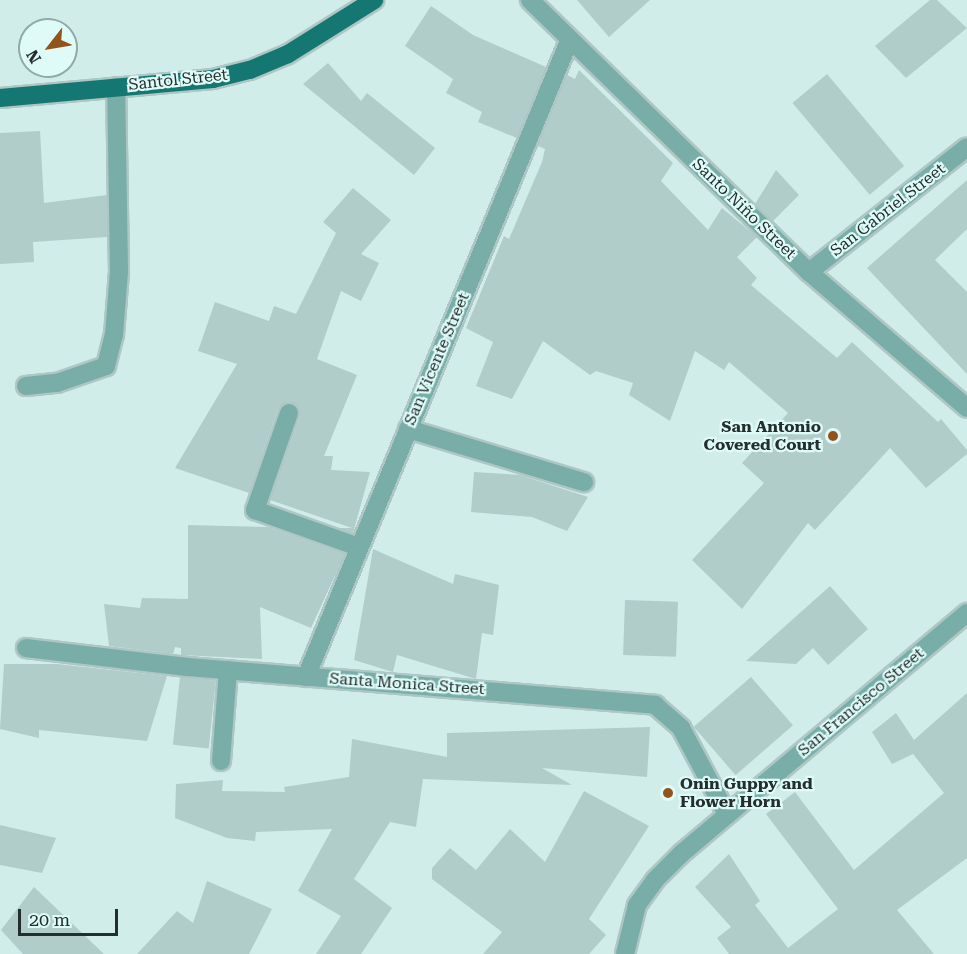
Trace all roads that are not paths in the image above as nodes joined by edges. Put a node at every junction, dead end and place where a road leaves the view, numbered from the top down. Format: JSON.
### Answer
{"nodes":[{"id":1,"x":374,"y":0,"type":"edge"},
{"id":2,"x":530,"y":0,"type":"edge"},
{"id":3,"x":569,"y":41,"type":"junction"},
{"id":4,"x":116,"y":87,"type":"junction"},
{"id":5,"x":0,"y":98,"type":"edge"},
{"id":6,"x":967,"y":147,"type":"edge"},
{"id":7,"x":809,"y":272,"type":"junction"},
{"id":8,"x":26,"y":386,"type":"dead end"},
{"id":9,"x":967,"y":408,"type":"edge"},
{"id":10,"x":289,"y":413,"type":"dead end"},
{"id":11,"x":408,"y":429,"type":"junction"},
{"id":12,"x":584,"y":482,"type":"dead end"},
{"id":13,"x":359,"y":547,"type":"junction"},
{"id":14,"x":967,"y":613,"type":"edge"},
{"id":15,"x":26,"y":648,"type":"dead end"},
{"id":16,"x":228,"y":670,"type":"junction"},
{"id":17,"x":306,"y":677,"type":"junction"},
{"id":18,"x":221,"y":761,"type":"dead end"},
{"id":19,"x":727,"y":814,"type":"junction"},
{"id":20,"x":626,"y":954,"type":"edge"}],
"edges":[{"from":1,"to":4,"type":"main road","name":"Santol Street"},
{"from":2,"to":3,"type":"street","name":"Santo Niño Street"},
{"from":3,"to":7,"type":"street","name":"Santo Niño Street"},
{"from":3,"to":11,"type":"street","name":"San Vicente Street"},
{"from":4,"to":5,"type":"main road","name":"Santol Street"},
{"from":4,"to":8,"type":"street"},
{"from":6,"to":7,"type":"street","name":"San Gabriel Street"},
{"from":7,"to":9,"type":"street","name":"Santo Niño Street"},
{"from":10,"to":13,"type":"street"},
{"from":11,"to":12,"type":"street"},
{"from":11,"to":13,"type":"street","name":"San Vicente Street"},
{"from":13,"to":17,"type":"street","name":"San Vicente Street"},
{"from":14,"to":19,"type":"street","name":"San Francisco Street"},
{"from":15,"to":16,"type":"street","name":"Santa Monica Street"},
{"from":16,"to":17,"type":"street","name":"Santa Monica Street"},
{"from":16,"to":18,"type":"street"},
{"from":17,"to":19,"type":"street","name":"Santa Monica Street"},
{"from":19,"to":20,"type":"street","name":"San Francisco Street"}]}
